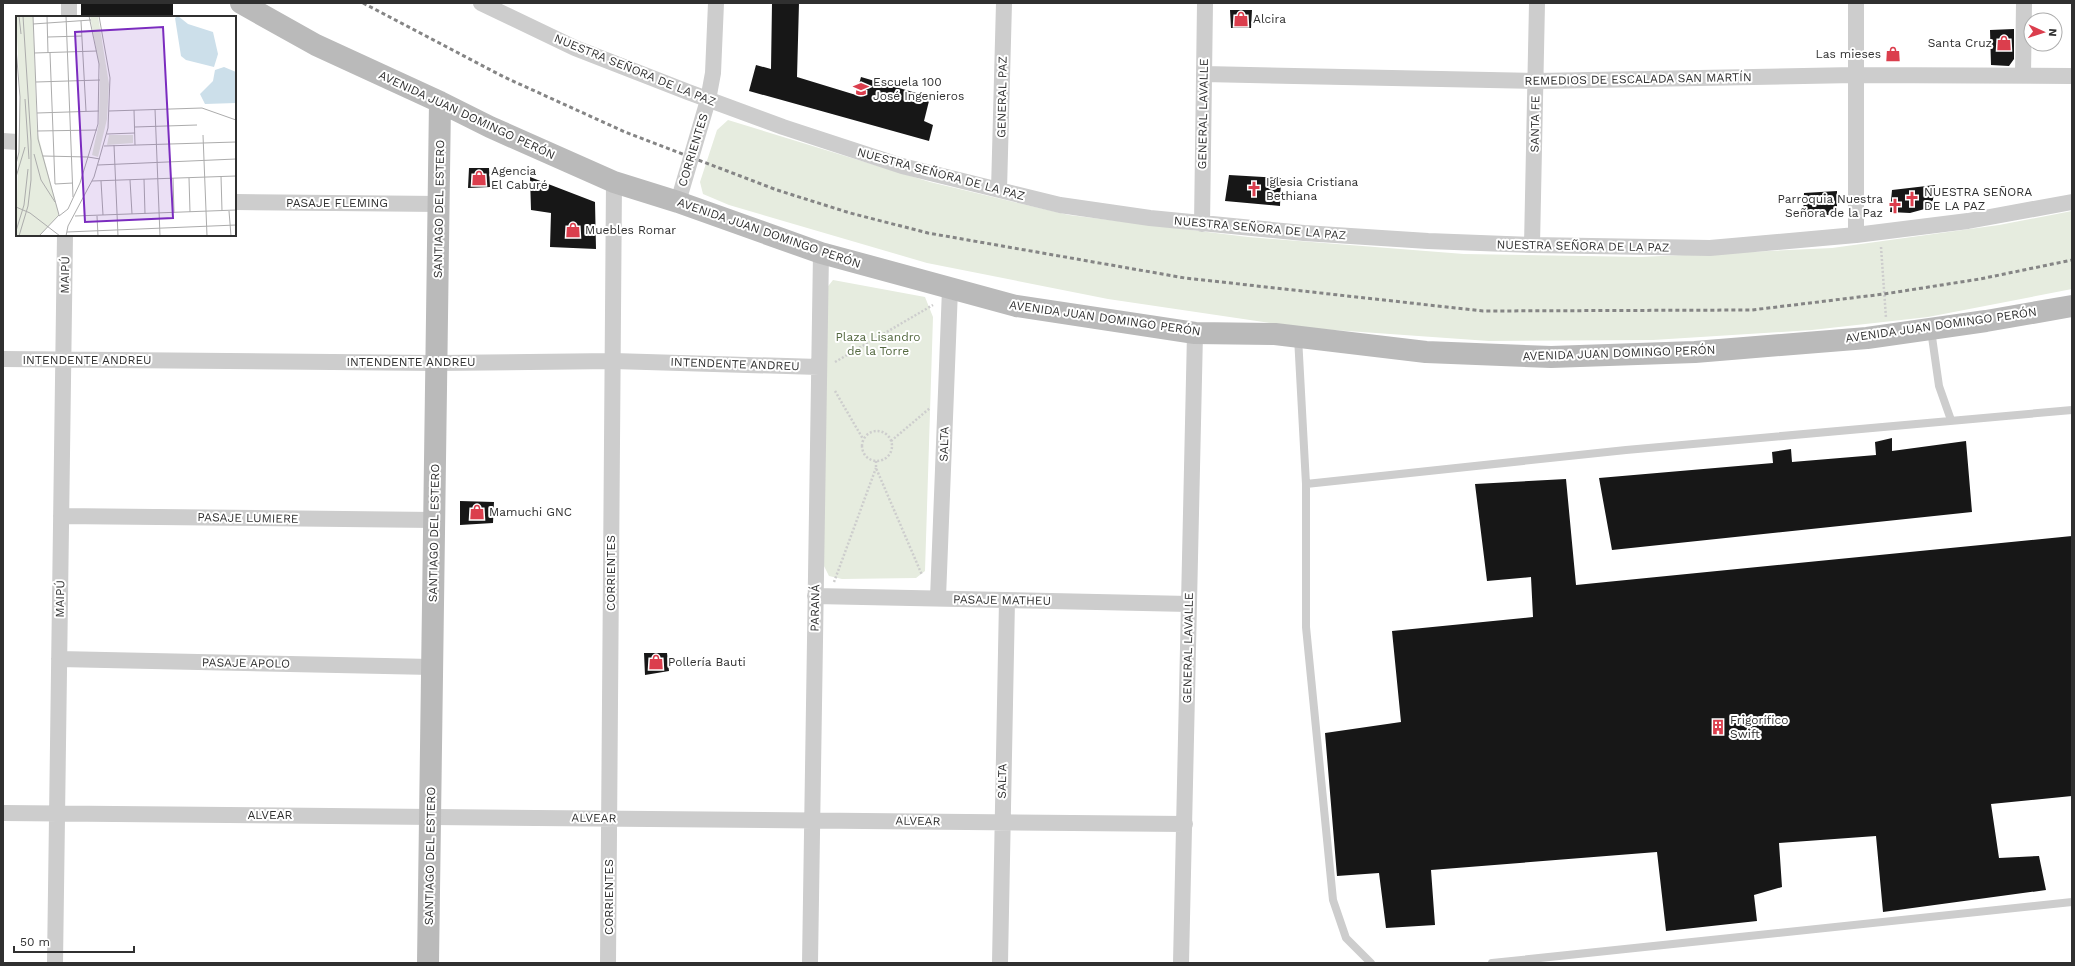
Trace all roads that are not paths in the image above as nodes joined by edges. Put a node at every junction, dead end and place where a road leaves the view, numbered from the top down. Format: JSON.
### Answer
{"nodes":[{"id":1,"x":69,"y":3,"type":"edge"},
{"id":2,"x":241,"y":3,"type":"edge"},
{"id":3,"x":481,"y":3,"type":"edge"},
{"id":4,"x":716,"y":3,"type":"edge"},
{"id":5,"x":1004,"y":3,"type":"edge"},
{"id":6,"x":1205,"y":3,"type":"edge"},
{"id":7,"x":1537,"y":3,"type":"edge"},
{"id":8,"x":1856,"y":3,"type":"edge"},
{"id":9,"x":2024,"y":3,"type":"edge"},
{"id":10,"x":68,"y":16,"type":"edge"},
{"id":11,"x":1204,"y":74,"type":"junction"},
{"id":12,"x":1855,"y":75,"type":"junction"},
{"id":13,"x":2023,"y":75,"type":"junction"},
{"id":14,"x":2072,"y":76,"type":"edge"},
{"id":15,"x":1536,"y":81,"type":"junction"},
{"id":16,"x":708,"y":100,"type":"junction"},
{"id":17,"x":440,"y":102,"type":"junction"},
{"id":18,"x":3,"y":141,"type":"edge"},
{"id":19,"x":16,"y":142,"type":"edge"},
{"id":20,"x":614,"y":182,"type":"junction"},
{"id":21,"x":999,"y":190,"type":"junction"},
{"id":22,"x":236,"y":202,"type":"edge"},
{"id":23,"x":678,"y":202,"type":"junction"},
{"id":24,"x":2072,"y":202,"type":"edge"},
{"id":25,"x":440,"y":204,"type":"junction"},
{"id":26,"x":1202,"y":224,"type":"junction"},
{"id":27,"x":1856,"y":235,"type":"junction"},
{"id":28,"x":66,"y":236,"type":"edge"},
{"id":29,"x":1532,"y":245,"type":"junction"},
{"id":30,"x":821,"y":253,"type":"junction"},
{"id":31,"x":950,"y":295,"type":"junction"},
{"id":32,"x":2072,"y":306,"type":"edge"},
{"id":33,"x":1931,"y":329,"type":"junction"},
{"id":34,"x":1195,"y":333,"type":"junction"},
{"id":35,"x":1298,"y":337,"type":"junction"},
{"id":36,"x":3,"y":359,"type":"edge"},
{"id":37,"x":64,"y":360,"type":"junction"},
{"id":38,"x":613,"y":360,"type":"junction"},
{"id":39,"x":436,"y":363,"type":"junction"},
{"id":40,"x":819,"y":367,"type":"junction"},
{"id":41,"x":2072,"y":410,"type":"edge"},
{"id":42,"x":1951,"y":420,"type":"junction"},
{"id":43,"x":1306,"y":484,"type":"junction"},
{"id":44,"x":62,"y":516,"type":"junction"},
{"id":45,"x":434,"y":520,"type":"junction"},
{"id":46,"x":821,"y":596,"type":"junction"},
{"id":47,"x":938,"y":598,"type":"junction"},
{"id":48,"x":1007,"y":600,"type":"junction"},
{"id":49,"x":1188,"y":604,"type":"junction"},
{"id":50,"x":59,"y":659,"type":"junction"},
{"id":51,"x":432,"y":667,"type":"junction"},
{"id":52,"x":3,"y":813,"type":"edge"},
{"id":53,"x":57,"y":814,"type":"junction"},
{"id":54,"x":430,"y":817,"type":"junction"},
{"id":55,"x":610,"y":818,"type":"junction"},
{"id":56,"x":812,"y":820,"type":"junction"},
{"id":57,"x":1001,"y":822,"type":"junction"},
{"id":58,"x":1185,"y":824,"type":"junction"},
{"id":59,"x":2072,"y":902,"type":"edge"},
{"id":60,"x":55,"y":963,"type":"edge"},
{"id":61,"x":428,"y":963,"type":"edge"},
{"id":62,"x":608,"y":963,"type":"edge"},
{"id":63,"x":810,"y":963,"type":"edge"},
{"id":64,"x":1000,"y":963,"type":"edge"},
{"id":65,"x":1181,"y":963,"type":"edge"},
{"id":66,"x":1371,"y":963,"type":"edge"},
{"id":67,"x":1492,"y":963,"type":"edge"}],
"edges":[{"from":1,"to":10,"type":"street"},
{"from":2,"to":17,"type":"street","name":"AVENIDA JUAN DOMINGO PERÓN"},
{"from":3,"to":16,"type":"street","name":"NUESTRA SEÑORA DE LA PAZ"},
{"from":4,"to":16,"type":"street","name":"CORRIENTES"},
{"from":5,"to":21,"type":"street","name":"GENERAL PAZ"},
{"from":6,"to":11,"type":"street","name":"GENERAL LAVALLE"},
{"from":7,"to":15,"type":"street","name":"SANTA FE"},
{"from":8,"to":12,"type":"street"},
{"from":9,"to":13,"type":"street"},
{"from":11,"to":15,"type":"street","name":"REMEDIOS DE ESCALADA SAN MARTÍN"},
{"from":11,"to":26,"type":"street","name":"GENERAL LAVALLE"},
{"from":12,"to":13,"type":"street","name":"REMEDIOS DE ESCALADA SAN MARTÍN"},
{"from":12,"to":15,"type":"street","name":"REMEDIOS DE ESCALADA SAN MARTÍN"},
{"from":12,"to":27,"type":"street"},
{"from":13,"to":14,"type":"street","name":"REMEDIOS DE ESCALADA SAN MARTÍN"},
{"from":15,"to":29,"type":"street","name":"SANTA FE"},
{"from":16,"to":21,"type":"street","name":"NUESTRA SEÑORA DE LA PAZ"},
{"from":16,"to":23,"type":"street","name":"CORRIENTES"},
{"from":17,"to":20,"type":"street","name":"AVENIDA JUAN DOMINGO PERÓN"},
{"from":17,"to":25,"type":"street","name":"SANTIAGO DEL ESTERO"},
{"from":18,"to":19,"type":"street"},
{"from":20,"to":23,"type":"street","name":"AVENIDA JUAN DOMINGO PERÓN"},
{"from":20,"to":38,"type":"street","name":"CORRIENTES"},
{"from":21,"to":26,"type":"street","name":"NUESTRA SEÑORA DE LA PAZ"},
{"from":22,"to":25,"type":"street","name":"PASAJE FLEMING"},
{"from":23,"to":30,"type":"street","name":"AVENIDA JUAN DOMINGO PERÓN"},
{"from":24,"to":27,"type":"street","name":"NUESTRA SEÑORA DE LA PAZ"},
{"from":25,"to":39,"type":"street","name":"SANTIAGO DEL ESTERO"},
{"from":26,"to":29,"type":"street","name":"NUESTRA SEÑORA DE LA PAZ"},
{"from":27,"to":29,"type":"street","name":"NUESTRA SEÑORA DE LA PAZ"},
{"from":28,"to":37,"type":"street","name":"MAIPÚ"},
{"from":30,"to":31,"type":"street","name":"AVENIDA JUAN DOMINGO PERÓN"},
{"from":30,"to":40,"type":"street","name":"PARANÁ"},
{"from":31,"to":34,"type":"street","name":"AVENIDA JUAN DOMINGO PERÓN"},
{"from":31,"to":47,"type":"street","name":"SALTA"},
{"from":32,"to":33,"type":"street","name":"AVENIDA JUAN DOMINGO PERÓN"},
{"from":33,"to":35,"type":"street","name":"AVENIDA JUAN DOMINGO PERÓN"},
{"from":33,"to":42,"type":"lane"},
{"from":34,"to":35,"type":"street","name":"AVENIDA JUAN DOMINGO PERÓN"},
{"from":34,"to":49,"type":"street","name":"GENERAL LAVALLE"},
{"from":35,"to":43,"type":"lane"},
{"from":36,"to":37,"type":"street","name":"INTENDENTE ANDREU"},
{"from":37,"to":39,"type":"street","name":"INTENDENTE ANDREU"},
{"from":37,"to":44,"type":"street","name":"MAIPÚ"},
{"from":38,"to":39,"type":"street","name":"INTENDENTE ANDREU"},
{"from":38,"to":40,"type":"street","name":"INTENDENTE ANDREU"},
{"from":38,"to":55,"type":"street","name":"CORRIENTES"},
{"from":39,"to":45,"type":"street","name":"SANTIAGO DEL ESTERO"},
{"from":40,"to":46,"type":"street","name":"PARANÁ"},
{"from":41,"to":42,"type":"lane"},
{"from":42,"to":43,"type":"lane"},
{"from":43,"to":66,"type":"lane"},
{"from":44,"to":45,"type":"street","name":"PASAJE LUMIERE"},
{"from":44,"to":50,"type":"street","name":"MAIPÚ"},
{"from":45,"to":51,"type":"street","name":"SANTIAGO DEL ESTERO"},
{"from":46,"to":47,"type":"street","name":"PASAJE MATHEU"},
{"from":46,"to":56,"type":"street","name":"PARANÁ"},
{"from":47,"to":48,"type":"street","name":"PASAJE MATHEU"},
{"from":48,"to":49,"type":"street","name":"PASAJE MATHEU"},
{"from":48,"to":57,"type":"street","name":"SALTA"},
{"from":49,"to":58,"type":"street","name":"GENERAL LAVALLE"},
{"from":50,"to":51,"type":"street","name":"PASAJE APOLO"},
{"from":50,"to":53,"type":"street","name":"MAIPÚ"},
{"from":51,"to":54,"type":"street","name":"SANTIAGO DEL ESTERO"},
{"from":52,"to":53,"type":"street","name":"ALVEAR"},
{"from":53,"to":54,"type":"street","name":"ALVEAR"},
{"from":53,"to":60,"type":"street","name":"MAIPÚ"},
{"from":54,"to":55,"type":"street","name":"ALVEAR"},
{"from":54,"to":61,"type":"street","name":"SANTIAGO DEL ESTERO"},
{"from":55,"to":56,"type":"street","name":"ALVEAR"},
{"from":55,"to":62,"type":"street","name":"CORRIENTES"},
{"from":56,"to":57,"type":"street","name":"ALVEAR"},
{"from":56,"to":63,"type":"street","name":"PARANÁ"},
{"from":57,"to":58,"type":"street","name":"ALVEAR"},
{"from":57,"to":64,"type":"street","name":"SALTA"},
{"from":58,"to":65,"type":"street","name":"GENERAL LAVALLE"},
{"from":59,"to":67,"type":"lane"}]}
